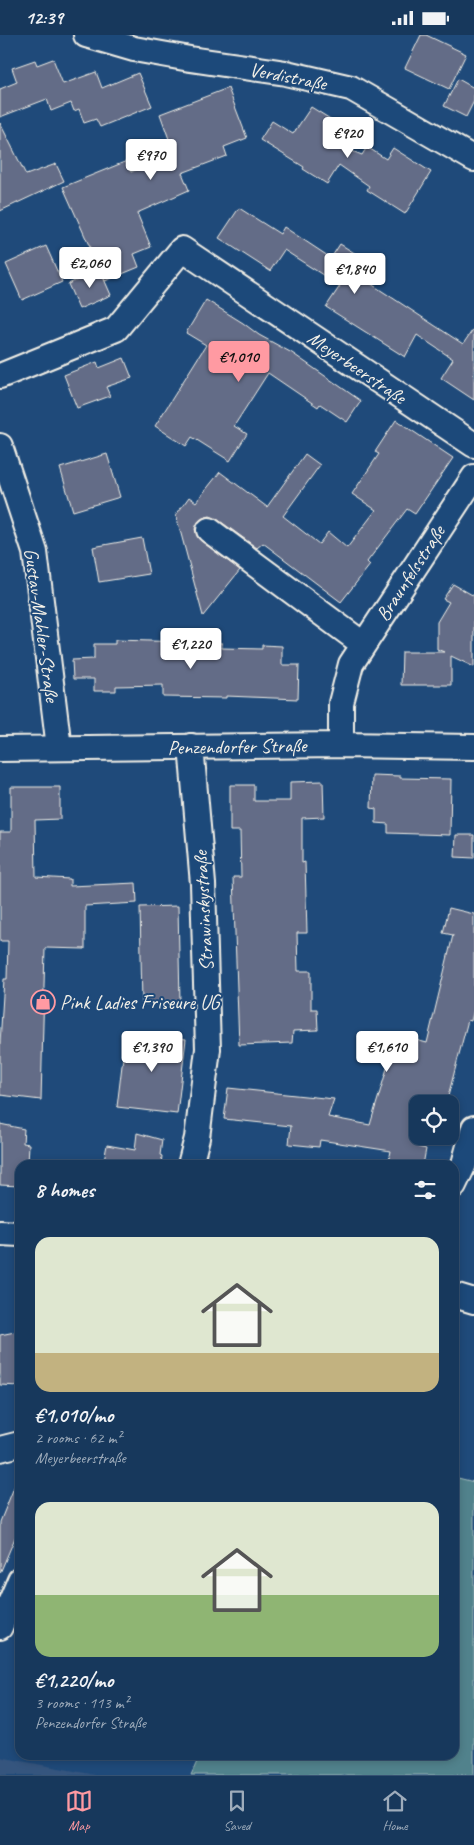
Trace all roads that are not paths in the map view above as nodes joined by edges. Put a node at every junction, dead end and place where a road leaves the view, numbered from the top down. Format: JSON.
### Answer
{"nodes":[{"id":1,"x":86,"y":35,"type":"edge"},
{"id":2,"x":474,"y":159,"type":"edge"},
{"id":3,"x":0,"y":377,"type":"edge"},
{"id":4,"x":474,"y":445,"type":"edge"},
{"id":5,"x":0,"y":446,"type":"edge"},
{"id":6,"x":474,"y":477,"type":"edge"},
{"id":7,"x":209,"y":530,"type":"dead end"},
{"id":8,"x":363,"y":645,"type":"junction"},
{"id":9,"x":340,"y":745,"type":"junction"},
{"id":10,"x":191,"y":746,"type":"junction"},
{"id":11,"x":474,"y":747,"type":"edge"},
{"id":12,"x":59,"y":748,"type":"junction"},
{"id":13,"x":0,"y":749,"type":"edge"},
{"id":14,"x":474,"y":1128,"type":"edge"},
{"id":15,"x":191,"y":1160,"type":"edge"},
{"id":16,"x":459,"y":1174,"type":"edge"},
{"id":17,"x":0,"y":1233,"type":"edge"},
{"id":18,"x":15,"y":1234,"type":"edge"},
{"id":19,"x":459,"y":1296,"type":"edge"},
{"id":20,"x":474,"y":1301,"type":"edge"},
{"id":21,"x":15,"y":1445,"type":"edge"},
{"id":22,"x":0,"y":1449,"type":"edge"},
{"id":23,"x":15,"y":1592,"type":"edge"},
{"id":24,"x":0,"y":1627,"type":"edge"}],
"edges":[{"from":1,"to":2,"type":"street","name":"Verdistraße"},
{"from":3,"to":4,"type":"street","name":"Meyerbeerstraße"},
{"from":5,"to":12,"type":"street","name":"Gustav-Mahler-Straße"},
{"from":6,"to":8,"type":"street","name":"Braunfelsstraße"},
{"from":7,"to":8,"type":"street"},
{"from":8,"to":9,"type":"street","name":"Braunfelsstraße"},
{"from":9,"to":10,"type":"street","name":"Penzendorfer Straße"},
{"from":9,"to":11,"type":"street","name":"Penzendorfer Straße"},
{"from":10,"to":12,"type":"street","name":"Penzendorfer Straße"},
{"from":10,"to":15,"type":"street","name":"Strawinskystraße"},
{"from":12,"to":13,"type":"street","name":"Penzendorfer Straße"},
{"from":14,"to":16,"type":"street"},
{"from":17,"to":18,"type":"street"},
{"from":19,"to":20,"type":"street"},
{"from":21,"to":22,"type":"street"},
{"from":23,"to":24,"type":"street"}]}
